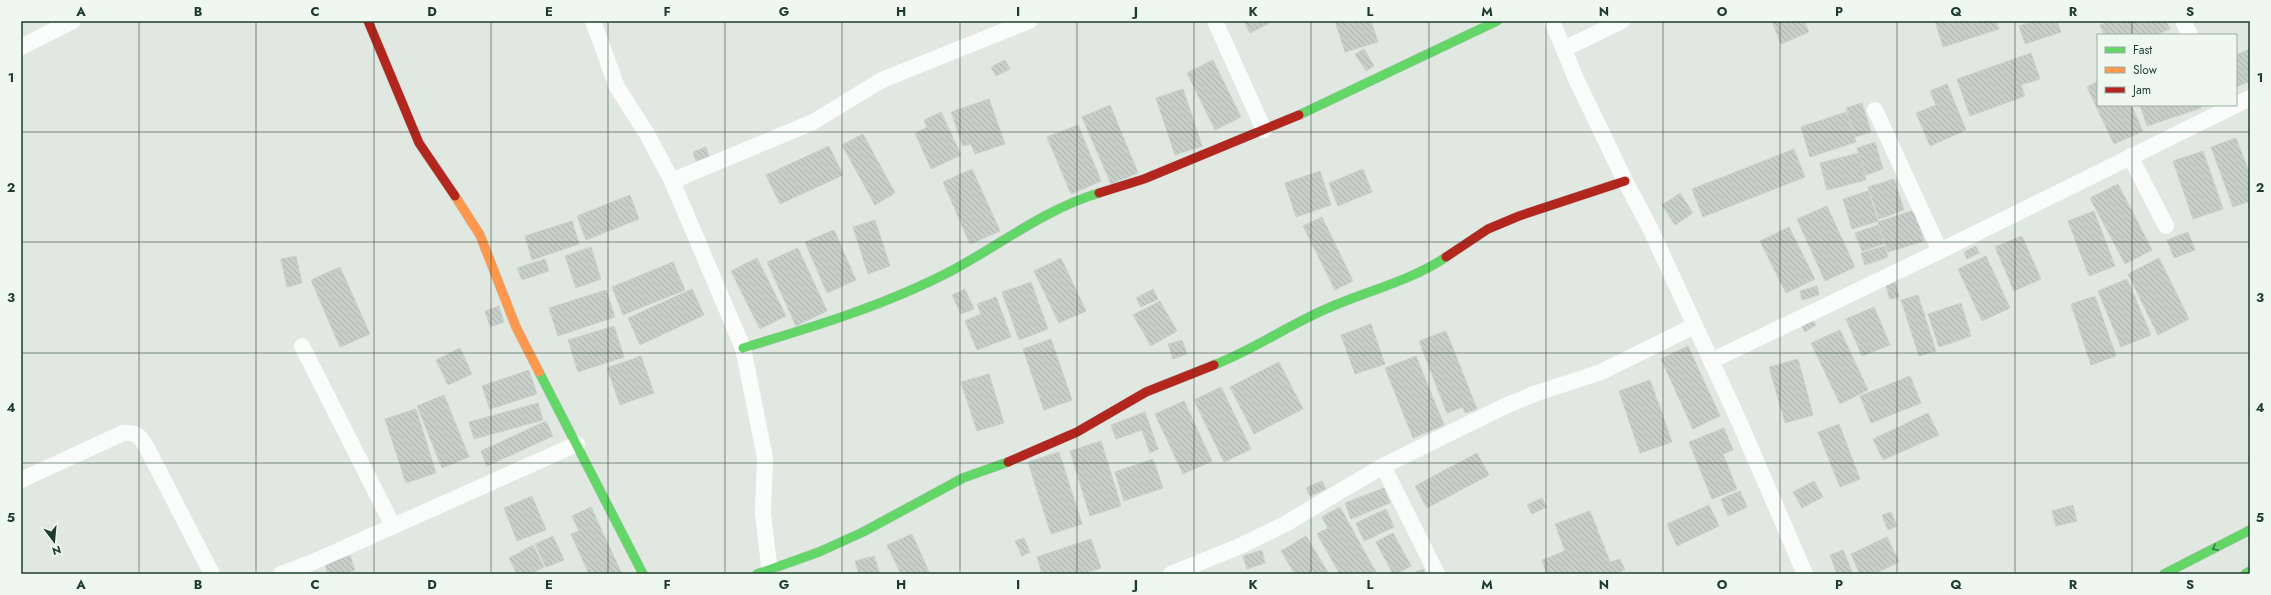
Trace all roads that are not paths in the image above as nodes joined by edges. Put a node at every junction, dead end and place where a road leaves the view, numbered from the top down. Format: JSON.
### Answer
{"nodes":[{"id":1,"x":73,"y":21,"type":"edge"},
{"id":2,"x":368,"y":21,"type":"edge"},
{"id":3,"x":593,"y":21,"type":"edge"},
{"id":4,"x":1029,"y":21,"type":"edge"},
{"id":5,"x":1215,"y":21,"type":"edge"},
{"id":6,"x":1497,"y":21,"type":"edge"},
{"id":7,"x":1552,"y":21,"type":"edge"},
{"id":8,"x":1622,"y":21,"type":"edge"},
{"id":9,"x":2183,"y":21,"type":"edge"},
{"id":10,"x":2190,"y":34,"type":"edge"},
{"id":11,"x":21,"y":47,"type":"edge"},
{"id":12,"x":1564,"y":49,"type":"junction"},
{"id":13,"x":2250,"y":98,"type":"edge"},
{"id":14,"x":2237,"y":103,"type":"edge"},
{"id":15,"x":2225,"y":107,"type":"edge"},
{"id":16,"x":1875,"y":110,"type":"dead end"},
{"id":17,"x":1264,"y":130,"type":"junction"},
{"id":18,"x":2130,"y":156,"type":"junction"},
{"id":19,"x":672,"y":181,"type":"junction"},
{"id":20,"x":1625,"y":181,"type":"junction"},
{"id":21,"x":2166,"y":226,"type":"dead end"},
{"id":22,"x":1940,"y":252,"type":"junction"},
{"id":23,"x":1694,"y":326,"type":"junction"},
{"id":24,"x":302,"y":346,"type":"dead end"},
{"id":25,"x":743,"y":348,"type":"junction"},
{"id":26,"x":1711,"y":361,"type":"junction"},
{"id":27,"x":577,"y":444,"type":"junction"},
{"id":28,"x":1383,"y":466,"type":"junction"},
{"id":29,"x":21,"y":480,"type":"edge"},
{"id":30,"x":393,"y":526,"type":"junction"},
{"id":31,"x":2250,"y":530,"type":"edge"},
{"id":32,"x":2250,"y":571,"type":"edge"},
{"id":33,"x":765,"y":573,"type":"edge"},
{"id":34,"x":212,"y":574,"type":"edge"},
{"id":35,"x":280,"y":574,"type":"edge"},
{"id":36,"x":643,"y":574,"type":"edge"},
{"id":37,"x":1171,"y":574,"type":"edge"},
{"id":38,"x":1437,"y":574,"type":"edge"},
{"id":39,"x":1805,"y":574,"type":"edge"},
{"id":40,"x":2164,"y":574,"type":"edge"},
{"id":41,"x":2245,"y":574,"type":"edge"}],
"edges":[{"from":1,"to":11,"type":"street"},
{"from":2,"to":27,"type":"street"},
{"from":3,"to":19,"type":"street"},
{"from":4,"to":19,"type":"street"},
{"from":5,"to":17,"type":"street"},
{"from":6,"to":17,"type":"street"},
{"from":7,"to":12,"type":"street"},
{"from":8,"to":12,"type":"street"},
{"from":9,"to":10,"type":"street"},
{"from":12,"to":20,"type":"street"},
{"from":13,"to":14,"type":"street"},
{"from":15,"to":18,"type":"street"},
{"from":16,"to":22,"type":"street"},
{"from":17,"to":25,"type":"street"},
{"from":18,"to":21,"type":"street"},
{"from":18,"to":22,"type":"street"},
{"from":19,"to":25,"type":"street"},
{"from":20,"to":23,"type":"street"},
{"from":20,"to":33,"type":"street"},
{"from":22,"to":26,"type":"street"},
{"from":23,"to":26,"type":"street"},
{"from":23,"to":28,"type":"street"},
{"from":24,"to":30,"type":"street"},
{"from":25,"to":33,"type":"street"},
{"from":26,"to":39,"type":"street"},
{"from":27,"to":30,"type":"street"},
{"from":27,"to":36,"type":"street"},
{"from":28,"to":37,"type":"street"},
{"from":28,"to":38,"type":"street"},
{"from":29,"to":34,"type":"street"},
{"from":30,"to":35,"type":"street"},
{"from":31,"to":40,"type":"street","one_way":true},
{"from":32,"to":41,"type":"street"}]}
